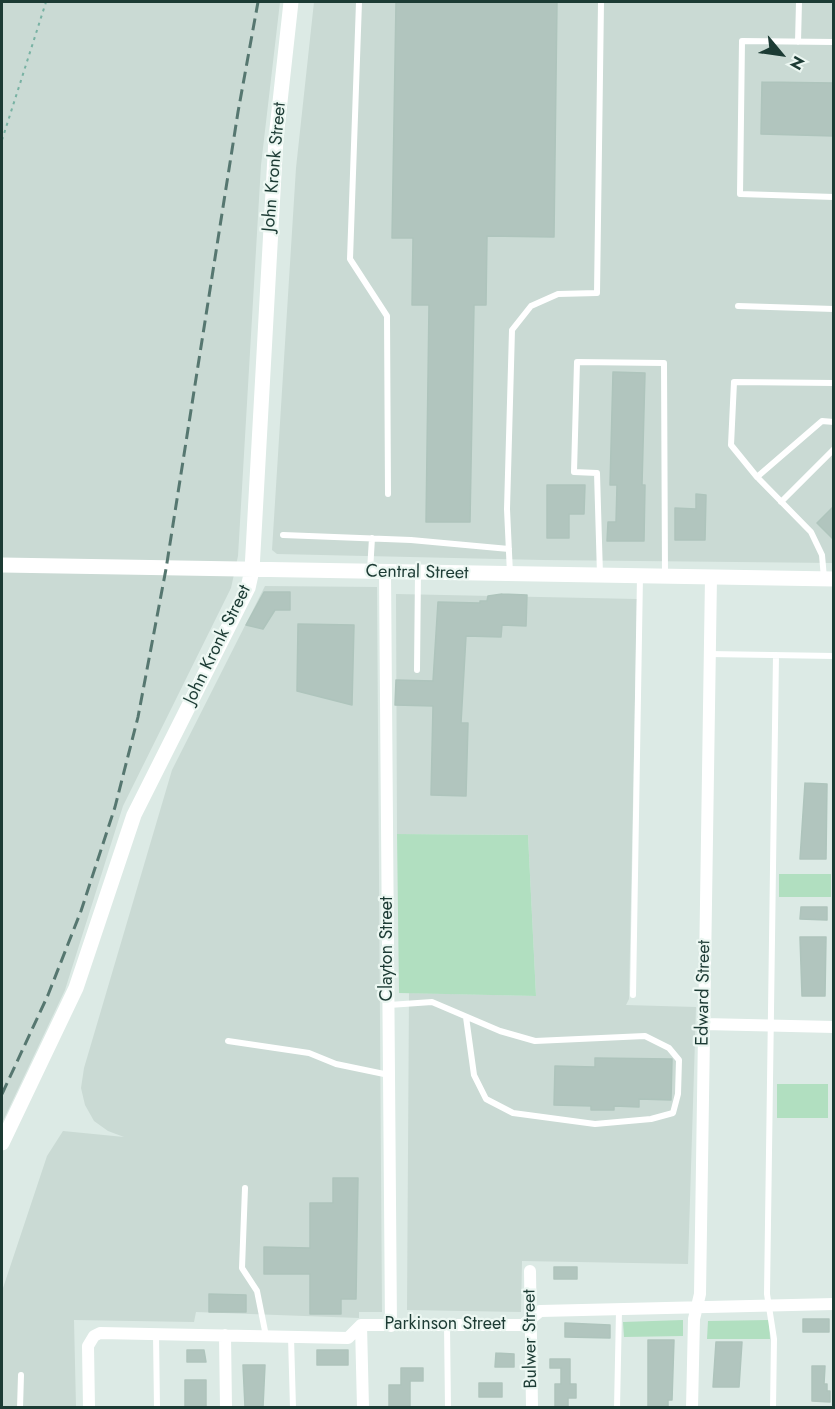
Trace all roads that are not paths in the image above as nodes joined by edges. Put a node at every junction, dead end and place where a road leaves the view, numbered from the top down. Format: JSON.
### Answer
{"nodes":[{"id":1,"x":291,"y":2,"type":"edge"},
{"id":2,"x":359,"y":2,"type":"edge"},
{"id":3,"x":601,"y":2,"type":"edge"},
{"id":4,"x":799,"y":2,"type":"edge"},
{"id":5,"x":798,"y":42,"type":"junction"},
{"id":6,"x":834,"y":42,"type":"edge"},
{"id":7,"x":834,"y":197,"type":"edge"},
{"id":8,"x":738,"y":306,"type":"dead end"},
{"id":9,"x":834,"y":309,"type":"edge"},
{"id":10,"x":834,"y":383,"type":"edge"},
{"id":11,"x":834,"y":422,"type":"edge"},
{"id":12,"x":834,"y":449,"type":"edge"},
{"id":13,"x":757,"y":477,"type":"junction"},
{"id":14,"x":388,"y":494,"type":"dead end"},
{"id":15,"x":781,"y":502,"type":"junction"},
{"id":16,"x":283,"y":535,"type":"dead end"},
{"id":17,"x":372,"y":538,"type":"junction"},
{"id":18,"x":509,"y":549,"type":"junction"},
{"id":19,"x":2,"y":564,"type":"edge"},
{"id":20,"x":252,"y":570,"type":"junction"},
{"id":21,"x":378,"y":572,"type":"junction"},
{"id":22,"x":418,"y":573,"type":"junction"},
{"id":23,"x":510,"y":574,"type":"junction"},
{"id":24,"x":600,"y":576,"type":"junction"},
{"id":25,"x":640,"y":576,"type":"junction"},
{"id":26,"x":664,"y":577,"type":"junction"},
{"id":27,"x":711,"y":577,"type":"junction"},
{"id":28,"x":829,"y":579,"type":"edge"},
{"id":29,"x":709,"y":654,"type":"junction"},
{"id":30,"x":776,"y":655,"type":"junction"},
{"id":31,"x":834,"y":656,"type":"edge"},
{"id":32,"x":417,"y":670,"type":"dead end"},
{"id":33,"x":633,"y":995,"type":"dead end"},
{"id":34,"x":388,"y":1005,"type":"junction"},
{"id":35,"x":466,"y":1017,"type":"junction"},
{"id":36,"x":704,"y":1024,"type":"junction"},
{"id":37,"x":772,"y":1026,"type":"junction"},
{"id":38,"x":834,"y":1027,"type":"edge"},
{"id":39,"x":228,"y":1041,"type":"dead end"},
{"id":40,"x":389,"y":1075,"type":"junction"},
{"id":41,"x":2,"y":1143,"type":"edge"},
{"id":42,"x":245,"y":1188,"type":"dead end"},
{"id":43,"x":530,"y":1270,"type":"dead end"},
{"id":44,"x":834,"y":1304,"type":"edge"},
{"id":45,"x":768,"y":1307,"type":"junction"},
{"id":46,"x":697,"y":1308,"type":"junction"},
{"id":47,"x":618,"y":1311,"type":"junction"},
{"id":48,"x":530,"y":1317,"type":"junction"},
{"id":49,"x":361,"y":1325,"type":"junction"},
{"id":50,"x":447,"y":1325,"type":"junction"},
{"id":51,"x":391,"y":1326,"type":"junction"},
{"id":52,"x":156,"y":1334,"type":"junction"},
{"id":53,"x":225,"y":1335,"type":"junction"},
{"id":54,"x":266,"y":1336,"type":"junction"},
{"id":55,"x":291,"y":1337,"type":"junction"},
{"id":56,"x":21,"y":1376,"type":"dead end"},
{"id":57,"x":20,"y":1407,"type":"edge"},
{"id":58,"x":89,"y":1407,"type":"edge"},
{"id":59,"x":157,"y":1407,"type":"edge"},
{"id":60,"x":226,"y":1407,"type":"edge"},
{"id":61,"x":293,"y":1407,"type":"edge"},
{"id":62,"x":363,"y":1407,"type":"edge"},
{"id":63,"x":448,"y":1407,"type":"edge"},
{"id":64,"x":531,"y":1407,"type":"edge"},
{"id":65,"x":617,"y":1407,"type":"edge"},
{"id":66,"x":692,"y":1407,"type":"edge"},
{"id":67,"x":773,"y":1407,"type":"edge"}],
"edges":[{"from":1,"to":20,"type":"street","name":"John Kronk Street"},
{"from":2,"to":14,"type":"lane"},
{"from":3,"to":18,"type":"lane"},
{"from":4,"to":5,"type":"lane"},
{"from":5,"to":6,"type":"lane"},
{"from":5,"to":7,"type":"lane"},
{"from":8,"to":9,"type":"lane"},
{"from":10,"to":13,"type":"lane"},
{"from":11,"to":13,"type":"lane"},
{"from":12,"to":15,"type":"lane"},
{"from":13,"to":15,"type":"lane"},
{"from":15,"to":28,"type":"lane"},
{"from":16,"to":17,"type":"lane"},
{"from":17,"to":18,"type":"lane"},
{"from":17,"to":21,"type":"lane"},
{"from":18,"to":23,"type":"lane"},
{"from":19,"to":20,"type":"street","name":"Central Street"},
{"from":20,"to":21,"type":"street","name":"Central Street"},
{"from":20,"to":41,"type":"street","name":"John Kronk Street"},
{"from":21,"to":22,"type":"street","name":"Central Street"},
{"from":21,"to":34,"type":"street","name":"Clayton Street"},
{"from":22,"to":23,"type":"street","name":"Central Street"},
{"from":22,"to":32,"type":"lane"},
{"from":23,"to":24,"type":"street","name":"Central Street"},
{"from":24,"to":25,"type":"street","name":"Central Street"},
{"from":24,"to":26,"type":"lane"},
{"from":25,"to":26,"type":"street","name":"Central Street"},
{"from":25,"to":33,"type":"lane"},
{"from":26,"to":27,"type":"street","name":"Central Street"},
{"from":27,"to":28,"type":"street","name":"Central Street"},
{"from":27,"to":29,"type":"street","name":"Edward Street"},
{"from":29,"to":30,"type":"lane"},
{"from":29,"to":36,"type":"street","name":"Edward Street"},
{"from":30,"to":31,"type":"lane"},
{"from":30,"to":37,"type":"lane"},
{"from":34,"to":35,"type":"lane"},
{"from":34,"to":40,"type":"street","name":"Clayton Street"},
{"from":35,"to":35,"type":"lane"},
{"from":36,"to":37,"type":"street"},
{"from":36,"to":46,"type":"street","name":"Edward Street"},
{"from":37,"to":38,"type":"street"},
{"from":37,"to":45,"type":"lane"},
{"from":39,"to":40,"type":"lane"},
{"from":40,"to":51,"type":"street","name":"Clayton Street"},
{"from":42,"to":54,"type":"lane"},
{"from":43,"to":48,"type":"street","name":"Bulwer Street"},
{"from":44,"to":45,"type":"street","name":"Parkinson Street"},
{"from":45,"to":46,"type":"street","name":"Parkinson Street"},
{"from":45,"to":67,"type":"lane"},
{"from":46,"to":47,"type":"street","name":"Parkinson Street"},
{"from":46,"to":66,"type":"street","name":"Edward Street"},
{"from":47,"to":48,"type":"street","name":"Parkinson Street"},
{"from":47,"to":65,"type":"lane"},
{"from":48,"to":50,"type":"street","name":"Parkinson Street"},
{"from":48,"to":64,"type":"street","name":"Bulwer Street"},
{"from":49,"to":51,"type":"street","name":"Parkinson Street"},
{"from":49,"to":55,"type":"street","name":"Parkinson Street"},
{"from":49,"to":62,"type":"street"},
{"from":50,"to":51,"type":"street","name":"Parkinson Street"},
{"from":50,"to":63,"type":"lane"},
{"from":52,"to":53,"type":"street","name":"Parkinson Street"},
{"from":52,"to":58,"type":"street","name":"Parkinson Street"},
{"from":52,"to":59,"type":"lane"},
{"from":53,"to":54,"type":"street","name":"Parkinson Street"},
{"from":53,"to":60,"type":"street"},
{"from":54,"to":55,"type":"street","name":"Parkinson Street"},
{"from":55,"to":61,"type":"lane"},
{"from":56,"to":57,"type":"lane"}]}
